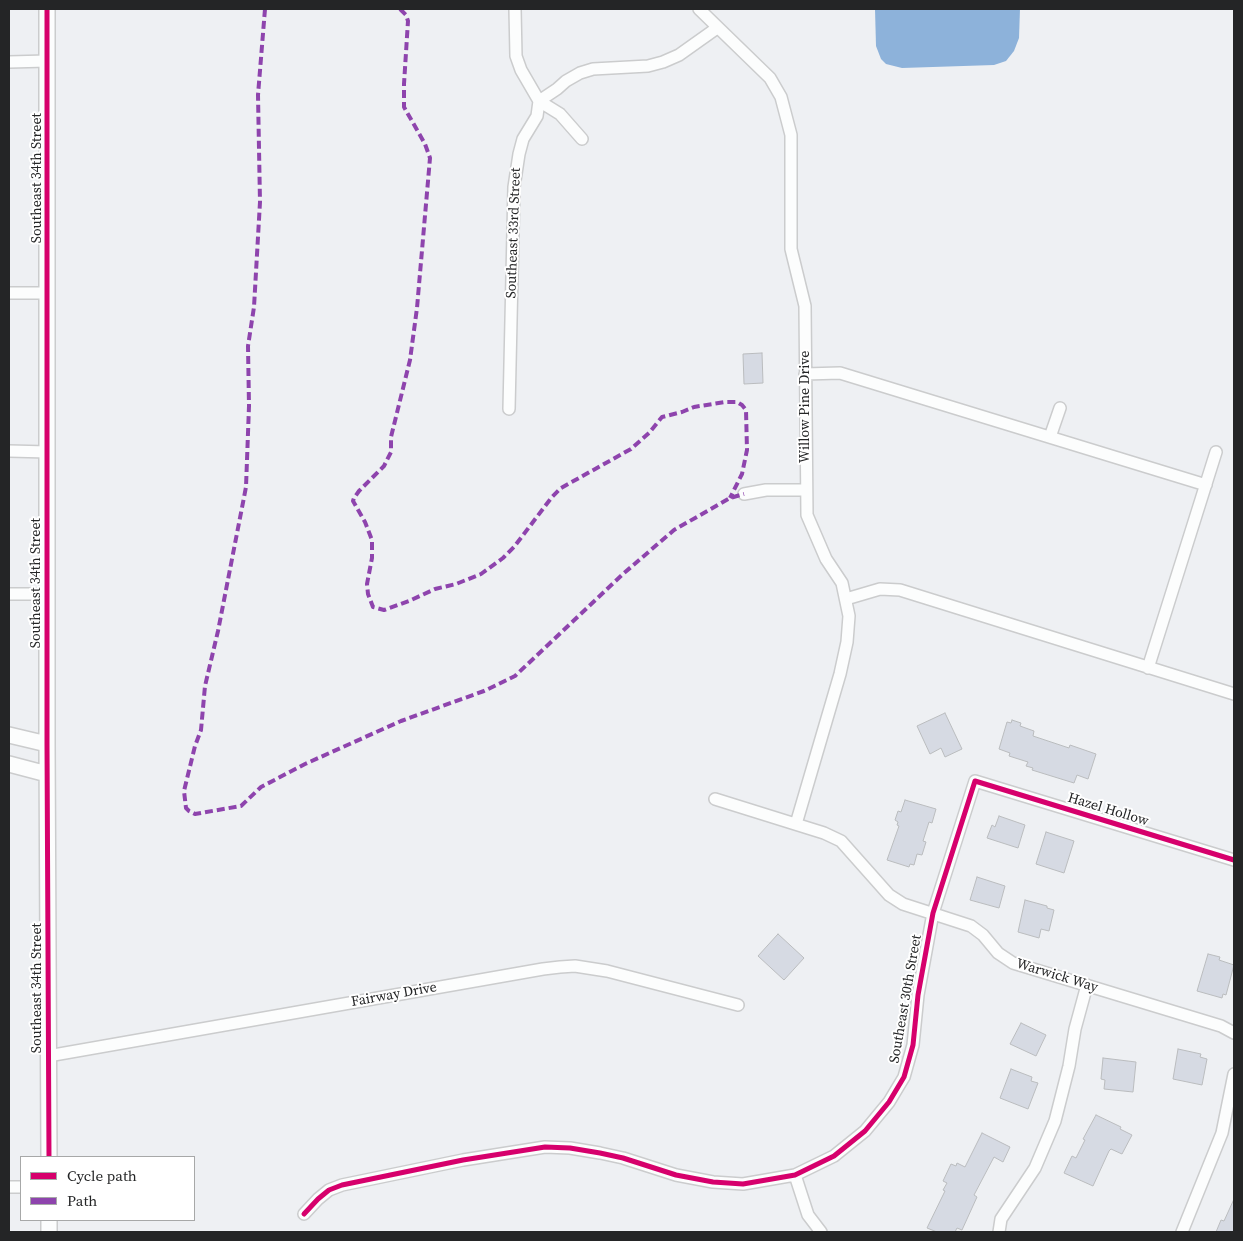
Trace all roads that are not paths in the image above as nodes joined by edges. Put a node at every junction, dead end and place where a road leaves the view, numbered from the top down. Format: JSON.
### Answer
{"nodes":[{"id":1,"x":47,"y":9,"type":"edge"},
{"id":2,"x":515,"y":9,"type":"edge"},
{"id":3,"x":699,"y":9,"type":"edge"},
{"id":4,"x":717,"y":28,"type":"junction"},
{"id":5,"x":47,"y":61,"type":"junction"},
{"id":6,"x":9,"y":62,"type":"edge"},
{"id":7,"x":539,"y":101,"type":"junction"},
{"id":8,"x":582,"y":139,"type":"dead end"},
{"id":9,"x":9,"y":293,"type":"edge"},
{"id":10,"x":48,"y":293,"type":"junction"},
{"id":11,"x":805,"y":374,"type":"junction"},
{"id":12,"x":1060,"y":408,"type":"dead end"},
{"id":13,"x":509,"y":409,"type":"dead end"},
{"id":14,"x":1050,"y":437,"type":"junction"},
{"id":15,"x":9,"y":451,"type":"edge"},
{"id":16,"x":48,"y":452,"type":"junction"},
{"id":17,"x":1216,"y":452,"type":"dead end"},
{"id":18,"x":1206,"y":485,"type":"junction"},
{"id":19,"x":806,"y":490,"type":"junction"},
{"id":20,"x":744,"y":494,"type":"dead end"},
{"id":21,"x":9,"y":594,"type":"edge"},
{"id":22,"x":48,"y":594,"type":"junction"},
{"id":23,"x":846,"y":599,"type":"junction"},
{"id":24,"x":1148,"y":668,"type":"junction"},
{"id":25,"x":1234,"y":694,"type":"edge"},
{"id":26,"x":9,"y":735,"type":"edge"},
{"id":27,"x":47,"y":744,"type":"junction"},
{"id":28,"x":9,"y":764,"type":"edge"},
{"id":29,"x":47,"y":774,"type":"junction"},
{"id":30,"x":975,"y":781,"type":"joint"},
{"id":31,"x":715,"y":799,"type":"dead end"},
{"id":32,"x":796,"y":824,"type":"junction"},
{"id":33,"x":1234,"y":860,"type":"edge"},
{"id":34,"x":933,"y":913,"type":"junction"},
{"id":35,"x":1087,"y":985,"type":"junction"},
{"id":36,"x":738,"y":1005,"type":"dead end"},
{"id":37,"x":1234,"y":1032,"type":"edge"},
{"id":38,"x":48,"y":1056,"type":"junction"},
{"id":39,"x":1234,"y":1074,"type":"edge"},
{"id":40,"x":49,"y":1156,"type":"edge"},
{"id":41,"x":795,"y":1175,"type":"junction"},
{"id":42,"x":304,"y":1214,"type":"dead end"},
{"id":43,"x":822,"y":1232,"type":"edge"},
{"id":44,"x":999,"y":1232,"type":"edge"},
{"id":45,"x":1182,"y":1232,"type":"edge"}],
"edges":[{"from":1,"to":5,"type":"street","name":"Southeast 34th Street"},
{"from":2,"to":7,"type":"street"},
{"from":3,"to":4,"type":"street","name":"Willow Pine Drive"},
{"from":4,"to":7,"type":"street"},
{"from":4,"to":11,"type":"street","name":"Willow Pine Drive"},
{"from":5,"to":6,"type":"street"},
{"from":5,"to":10,"type":"street","name":"Southeast 34th Street"},
{"from":7,"to":8,"type":"street"},
{"from":7,"to":13,"type":"street","name":"Southeast 33rd Street"},
{"from":9,"to":10,"type":"street"},
{"from":10,"to":16,"type":"street","name":"Southeast 34th Street"},
{"from":11,"to":14,"type":"street"},
{"from":11,"to":19,"type":"street","name":"Willow Pine Drive"},
{"from":12,"to":14,"type":"street"},
{"from":14,"to":18,"type":"street"},
{"from":15,"to":16,"type":"street"},
{"from":16,"to":22,"type":"street","name":"Southeast 34th Street"},
{"from":17,"to":18,"type":"street"},
{"from":18,"to":24,"type":"street"},
{"from":19,"to":20,"type":"street"},
{"from":19,"to":23,"type":"street","name":"Willow Pine Drive"},
{"from":21,"to":22,"type":"street"},
{"from":22,"to":27,"type":"street","name":"Southeast 34th Street"},
{"from":23,"to":24,"type":"street"},
{"from":23,"to":32,"type":"street","name":"Willow Pine Drive"},
{"from":24,"to":25,"type":"street"},
{"from":26,"to":27,"type":"street"},
{"from":27,"to":29,"type":"street","name":"Southeast 34th Street"},
{"from":28,"to":29,"type":"street"},
{"from":29,"to":38,"type":"street","name":"Southeast 34th Street"},
{"from":30,"to":33,"type":"street","name":"Hazel Hollow"},
{"from":30,"to":34,"type":"street","name":"Southeast 30th Street"},
{"from":31,"to":32,"type":"street","name":"Warwick Way"},
{"from":32,"to":34,"type":"street","name":"Warwick Way"},
{"from":34,"to":35,"type":"street","name":"Warwick Way"},
{"from":34,"to":41,"type":"street","name":"Southeast 30th Street"},
{"from":35,"to":37,"type":"street","name":"Warwick Way"},
{"from":35,"to":44,"type":"street"},
{"from":36,"to":38,"type":"street","name":"Fairway Drive"},
{"from":38,"to":40,"type":"street","name":"Southeast 34th Street"},
{"from":39,"to":45,"type":"street"},
{"from":41,"to":42,"type":"street","name":"Southeast 30th Street"},
{"from":41,"to":43,"type":"street"}]}
